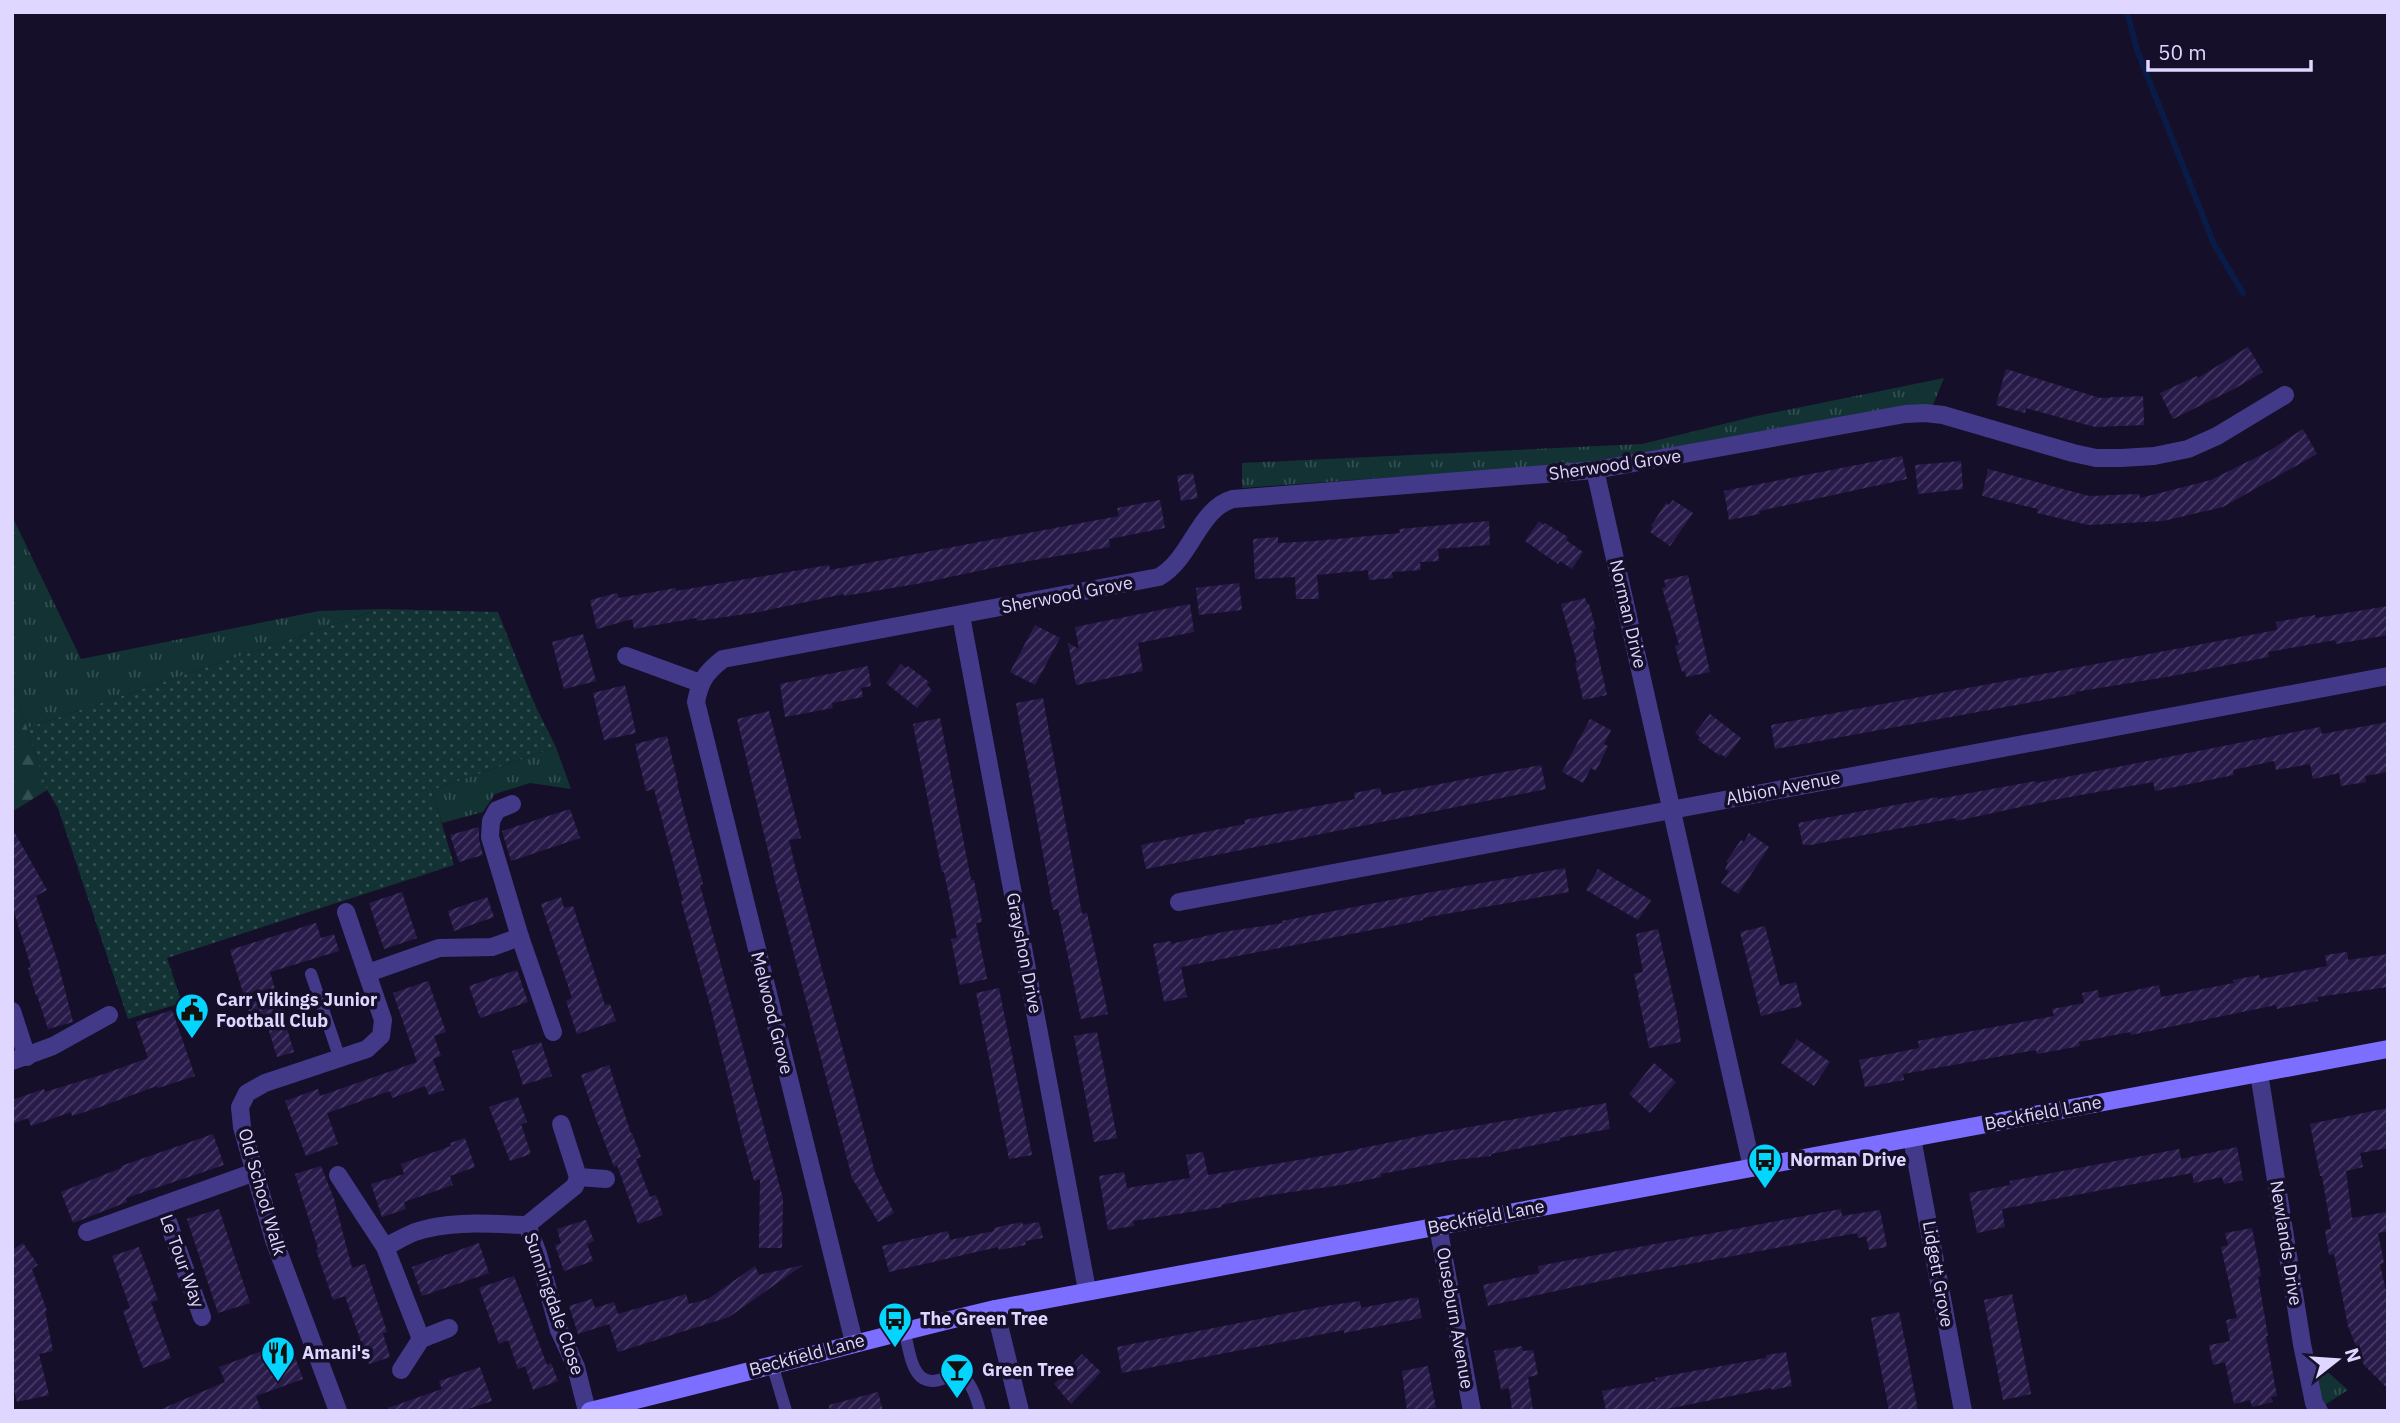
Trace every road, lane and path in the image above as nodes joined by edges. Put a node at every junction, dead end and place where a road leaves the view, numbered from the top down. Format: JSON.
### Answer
{"nodes":[{"id":1,"x":2285,"y":395,"type":"dead end"},
{"id":2,"x":1595,"y":470,"type":"junction"},
{"id":3,"x":961,"y":616,"type":"junction"},
{"id":4,"x":626,"y":656,"type":"dead end"},
{"id":5,"x":2388,"y":676,"type":"edge"},
{"id":6,"x":700,"y":683,"type":"junction"},
{"id":7,"x":512,"y":804,"type":"dead end"},
{"id":8,"x":1672,"y":809,"type":"junction"},
{"id":9,"x":1179,"y":902,"type":"dead end"},
{"id":10,"x":346,"y":912,"type":"dead end"},
{"id":11,"x":520,"y":937,"type":"junction"},
{"id":12,"x":368,"y":973,"type":"junction"},
{"id":13,"x":311,"y":974,"type":"dead end"},
{"id":14,"x":12,"y":1011,"type":"edge"},
{"id":15,"x":109,"y":1016,"type":"dead end"},
{"id":16,"x":553,"y":1032,"type":"dead end"},
{"id":17,"x":2388,"y":1049,"type":"edge"},
{"id":18,"x":20,"y":1059,"type":"edge"},
{"id":19,"x":340,"y":1059,"type":"junction"},
{"id":20,"x":2259,"y":1073,"type":"junction"},
{"id":21,"x":561,"y":1124,"type":"dead end"},
{"id":22,"x":1912,"y":1138,"type":"junction"},
{"id":23,"x":1752,"y":1167,"type":"junction"},
{"id":24,"x":255,"y":1172,"type":"junction"},
{"id":25,"x":338,"y":1175,"type":"dead end"},
{"id":26,"x":578,"y":1177,"type":"junction"},
{"id":27,"x":606,"y":1179,"type":"dead end"},
{"id":28,"x":162,"y":1205,"type":"junction"},
{"id":29,"x":527,"y":1225,"type":"junction"},
{"id":30,"x":1438,"y":1226,"type":"junction"},
{"id":31,"x":88,"y":1232,"type":"dead end"},
{"id":32,"x":385,"y":1247,"type":"junction"},
{"id":33,"x":1087,"y":1290,"type":"junction"},
{"id":34,"x":995,"y":1309,"type":"junction"},
{"id":35,"x":202,"y":1317,"type":"dead end"},
{"id":36,"x":449,"y":1328,"type":"dead end"},
{"id":37,"x":904,"y":1330,"type":"junction"},
{"id":38,"x":421,"y":1339,"type":"junction"},
{"id":39,"x":854,"y":1342,"type":"junction"},
{"id":40,"x":772,"y":1364,"type":"junction"},
{"id":41,"x":401,"y":1370,"type":"dead end"},
{"id":42,"x":338,"y":1411,"type":"edge"},
{"id":43,"x":589,"y":1411,"type":"edge"},
{"id":44,"x":786,"y":1411,"type":"edge"},
{"id":45,"x":980,"y":1411,"type":"edge"},
{"id":46,"x":1020,"y":1411,"type":"edge"},
{"id":47,"x":1472,"y":1411,"type":"edge"},
{"id":48,"x":1963,"y":1411,"type":"edge"},
{"id":49,"x":2319,"y":1411,"type":"edge"}],
"edges":[{"from":1,"to":2,"type":"street","name":"Sherwood Grove"},
{"from":2,"to":3,"type":"street","name":"Sherwood Grove"},
{"from":2,"to":8,"type":"street","name":"Norman Drive"},
{"from":3,"to":6,"type":"street"},
{"from":3,"to":33,"type":"street","name":"Grayshon Drive"},
{"from":4,"to":6,"type":"street"},
{"from":5,"to":8,"type":"street","name":"Albion Avenue"},
{"from":6,"to":39,"type":"street","name":"Melwood Grove"},
{"from":7,"to":11,"type":"street"},
{"from":8,"to":9,"type":"street","name":"Albion Avenue"},
{"from":8,"to":23,"type":"street","name":"Norman Drive"},
{"from":10,"to":12,"type":"street","name":"Old School Walk"},
{"from":11,"to":12,"type":"street"},
{"from":11,"to":16,"type":"street"},
{"from":12,"to":19,"type":"street","name":"Old School Walk"},
{"from":13,"to":19,"type":"lane"},
{"from":14,"to":18,"type":"street"},
{"from":15,"to":18,"type":"street"},
{"from":17,"to":20,"type":"street","name":"Beckfield Lane"},
{"from":19,"to":24,"type":"street","name":"Old School Walk"},
{"from":20,"to":22,"type":"street","name":"Beckfield Lane"},
{"from":20,"to":49,"type":"street","name":"Newlands Drive"},
{"from":21,"to":26,"type":"street"},
{"from":22,"to":23,"type":"street","name":"Beckfield Lane"},
{"from":22,"to":48,"type":"street","name":"Lidgett Grove"},
{"from":23,"to":30,"type":"street","name":"Beckfield Lane"},
{"from":24,"to":28,"type":"street","name":"Le Tour Way"},
{"from":24,"to":42,"type":"street","name":"Old School Walk"},
{"from":25,"to":32,"type":"street"},
{"from":26,"to":27,"type":"street"},
{"from":26,"to":29,"type":"street","name":"Sunningdale Close"},
{"from":28,"to":31,"type":"street","name":"Le Tour Way"},
{"from":28,"to":35,"type":"street","name":"Le Tour Way"},
{"from":29,"to":32,"type":"street"},
{"from":29,"to":43,"type":"street","name":"Sunningdale Close"},
{"from":30,"to":33,"type":"street","name":"Beckfield Lane"},
{"from":30,"to":47,"type":"street","name":"Ouseburn Avenue"},
{"from":32,"to":38,"type":"street"},
{"from":33,"to":34,"type":"street","name":"Beckfield Lane"},
{"from":34,"to":37,"type":"street","name":"Beckfield Lane"},
{"from":34,"to":46,"type":"street"},
{"from":36,"to":38,"type":"street"},
{"from":37,"to":39,"type":"street","name":"Beckfield Lane"},
{"from":37,"to":45,"type":"lane"},
{"from":38,"to":41,"type":"street"},
{"from":39,"to":40,"type":"street","name":"Beckfield Lane"},
{"from":40,"to":43,"type":"street","name":"Beckfield Lane"},
{"from":40,"to":44,"type":"lane"}]}
